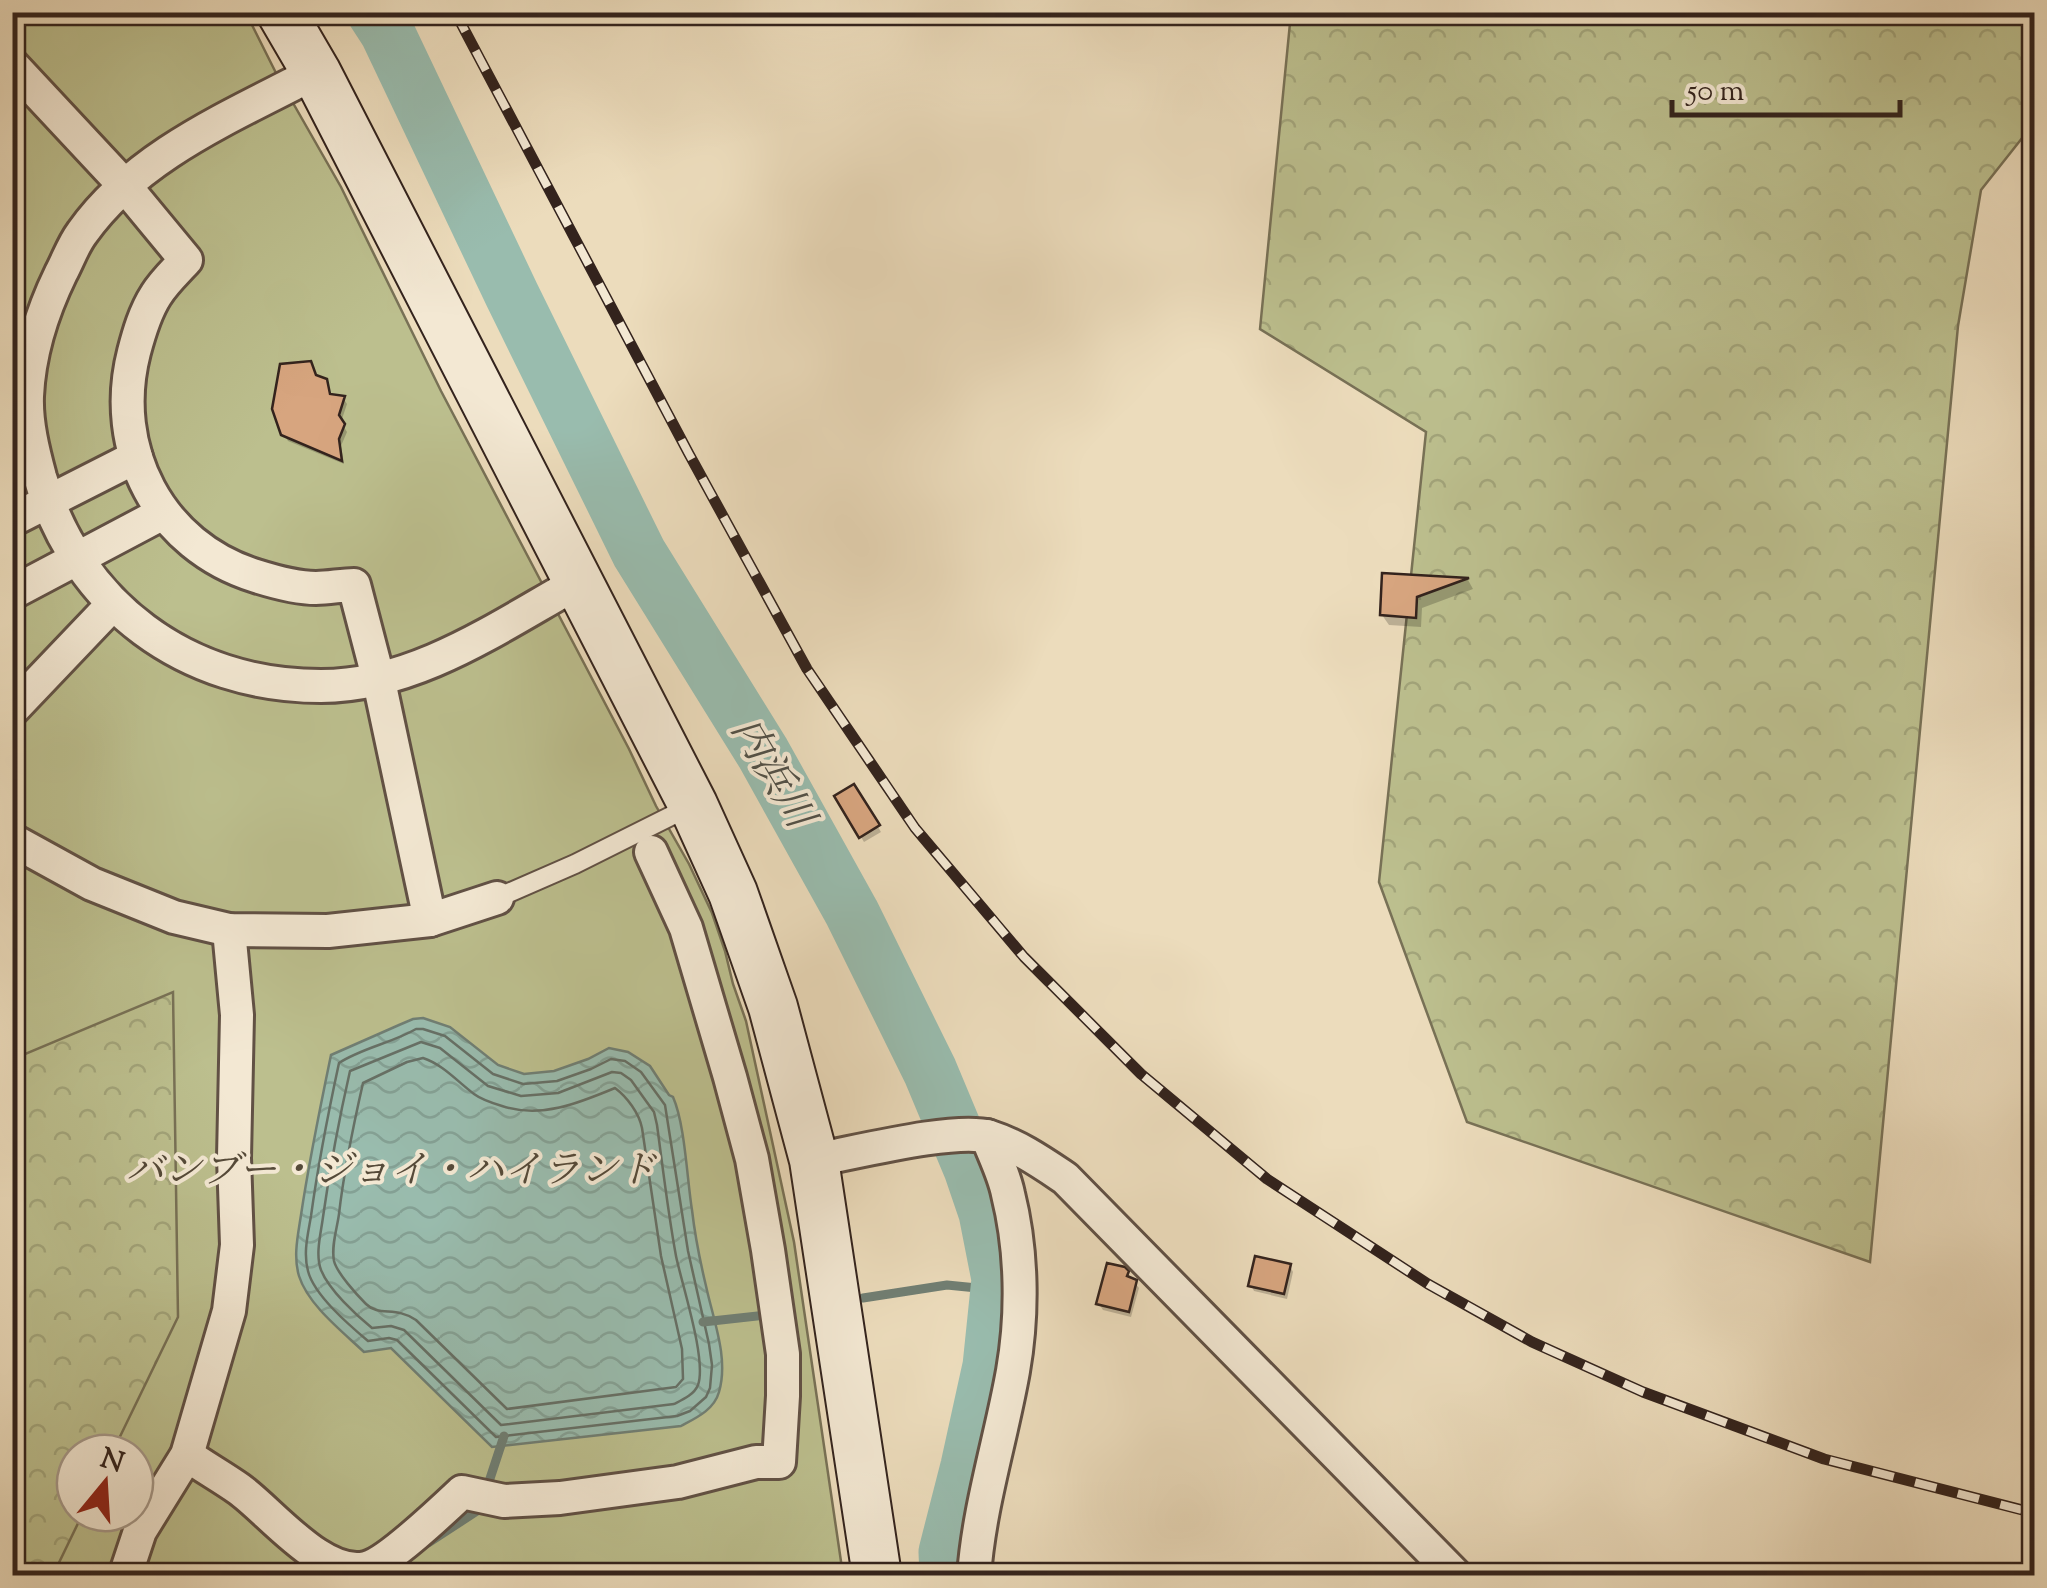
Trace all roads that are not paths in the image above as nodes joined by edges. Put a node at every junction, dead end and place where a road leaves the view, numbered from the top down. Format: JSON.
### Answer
{"nodes":[{"id":1,"x":281,"y":12,"type":"edge"},
{"id":2,"x":12,"y":65,"type":"edge"},
{"id":3,"x":316,"y":72,"type":"junction"},
{"id":4,"x":124,"y":186,"type":"junction"},
{"id":5,"x":22,"y":449,"type":"edge"},
{"id":6,"x":136,"y":457,"type":"junction"},
{"id":7,"x":47,"y":502,"type":"junction"},
{"id":8,"x":163,"y":513,"type":"junction"},
{"id":9,"x":12,"y":520,"type":"edge"},
{"id":10,"x":76,"y":560,"type":"junction"},
{"id":11,"x":577,"y":583,"type":"junction"},
{"id":12,"x":12,"y":593,"type":"edge"},
{"id":13,"x":112,"y":605,"type":"junction"},
{"id":14,"x":379,"y":680,"type":"junction"},
{"id":15,"x":12,"y":710,"type":"edge"},
{"id":16,"x":693,"y":805,"type":"junction"},
{"id":17,"x":12,"y":840,"type":"edge"},
{"id":18,"x":646,"y":841,"type":"junction"},
{"id":19,"x":497,"y":898,"type":"joint"},
{"id":20,"x":430,"y":920,"type":"junction"},
{"id":21,"x":229,"y":930,"type":"junction"},
{"id":22,"x":964,"y":1137,"type":"junction"},
{"id":23,"x":814,"y":1160,"type":"junction"},
{"id":24,"x":187,"y":1455,"type":"junction"},
{"id":25,"x":125,"y":1576,"type":"edge"},
{"id":26,"x":877,"y":1576,"type":"edge"},
{"id":27,"x":974,"y":1576,"type":"edge"},
{"id":28,"x":1456,"y":1576,"type":"edge"}],
"edges":[{"from":1,"to":3,"type":"street"},
{"from":2,"to":4,"type":"street"},
{"from":3,"to":4,"type":"street"},
{"from":3,"to":11,"type":"street"},
{"from":4,"to":5,"type":"street"},
{"from":4,"to":6,"type":"street"},
{"from":5,"to":7,"type":"street"},
{"from":6,"to":7,"type":"street"},
{"from":6,"to":8,"type":"street"},
{"from":7,"to":9,"type":"street"},
{"from":7,"to":10,"type":"street"},
{"from":8,"to":10,"type":"street"},
{"from":8,"to":14,"type":"street"},
{"from":10,"to":12,"type":"street"},
{"from":10,"to":13,"type":"street"},
{"from":11,"to":14,"type":"street"},
{"from":11,"to":16,"type":"street"},
{"from":13,"to":14,"type":"street"},
{"from":13,"to":15,"type":"street"},
{"from":14,"to":20,"type":"street"},
{"from":16,"to":18,"type":"lane"},
{"from":16,"to":23,"type":"street"},
{"from":17,"to":21,"type":"street"},
{"from":18,"to":19,"type":"lane"},
{"from":18,"to":24,"type":"street"},
{"from":19,"to":20,"type":"street"},
{"from":20,"to":21,"type":"street"},
{"from":21,"to":24,"type":"street"},
{"from":22,"to":23,"type":"street"},
{"from":22,"to":27,"type":"street"},
{"from":22,"to":28,"type":"street"},
{"from":23,"to":26,"type":"street"},
{"from":24,"to":25,"type":"street"}]}
